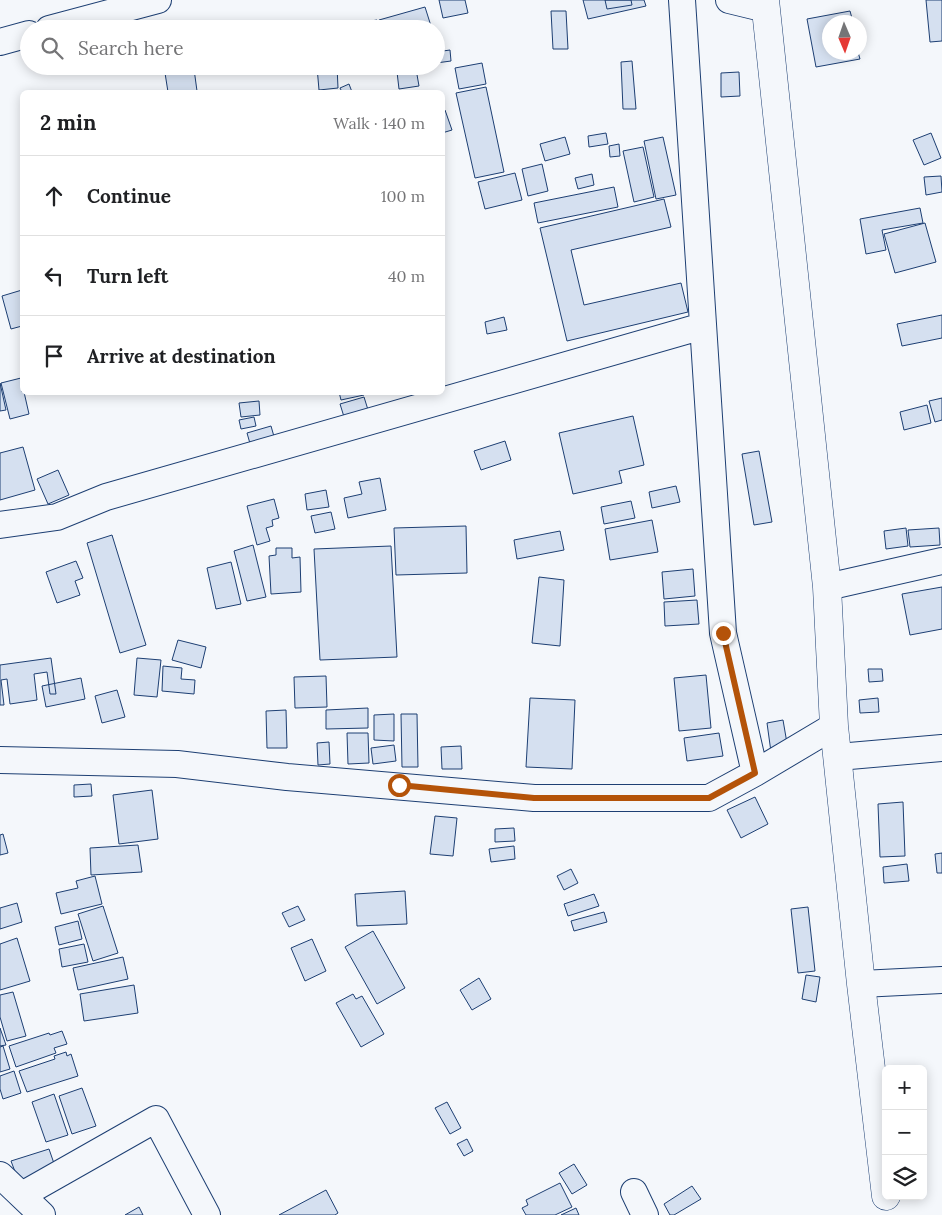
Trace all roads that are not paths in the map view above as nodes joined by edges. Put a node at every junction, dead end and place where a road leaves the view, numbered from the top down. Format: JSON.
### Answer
{"nodes":[{"id":1,"x":158,"y":0,"type":"edge"},
{"id":2,"x":682,"y":0,"type":"edge"},
{"id":3,"x":729,"y":0,"type":"edge"},
{"id":4,"x":766,"y":5,"type":"edge"},
{"id":5,"x":83,"y":20,"type":"edge"},
{"id":6,"x":20,"y":36,"type":"edge"},
{"id":7,"x":0,"y":42,"type":"edge"},
{"id":8,"x":703,"y":326,"type":"junction"},
{"id":9,"x":0,"y":525,"type":"edge"},
{"id":10,"x":942,"y":561,"type":"edge"},
{"id":11,"x":827,"y":587,"type":"junction"},
{"id":12,"x":834,"y":726,"type":"junction"},
{"id":13,"x":942,"y":748,"type":"edge"},
{"id":14,"x":838,"y":757,"type":"junction"},
{"id":15,"x":0,"y":760,"type":"edge"},
{"id":16,"x":755,"y":773,"type":"junction"},
{"id":17,"x":942,"y":980,"type":"edge"},
{"id":18,"x":861,"y":984,"type":"junction"},
{"id":19,"x":882,"y":1162,"type":"edge"},
{"id":20,"x":0,"y":1175,"type":"edge"},
{"id":21,"x":634,"y":1192,"type":"dead end"},
{"id":22,"x":22,"y":1195,"type":"junction"},
{"id":23,"x":886,"y":1200,"type":"edge"},
{"id":24,"x":42,"y":1215,"type":"edge"},
{"id":25,"x":207,"y":1215,"type":"edge"},
{"id":26,"x":645,"y":1215,"type":"edge"},
{"id":27,"x":888,"y":1215,"type":"edge"}],
"edges":[{"from":1,"to":5,"type":"street"},
{"from":2,"to":8,"type":"street"},
{"from":3,"to":4,"type":"street"},
{"from":4,"to":11,"type":"highway"},
{"from":6,"to":7,"type":"street"},
{"from":8,"to":9,"type":"street"},
{"from":8,"to":16,"type":"street"},
{"from":10,"to":11,"type":"street"},
{"from":11,"to":12,"type":"highway"},
{"from":12,"to":14,"type":"highway"},
{"from":12,"to":16,"type":"street"},
{"from":13,"to":14,"type":"street"},
{"from":14,"to":18,"type":"highway"},
{"from":15,"to":16,"type":"street"},
{"from":17,"to":18,"type":"street"},
{"from":18,"to":19,"type":"highway"},
{"from":20,"to":22,"type":"street"},
{"from":21,"to":26,"type":"street"},
{"from":22,"to":24,"type":"street"},
{"from":22,"to":25,"type":"street"},
{"from":23,"to":27,"type":"highway"}]}
